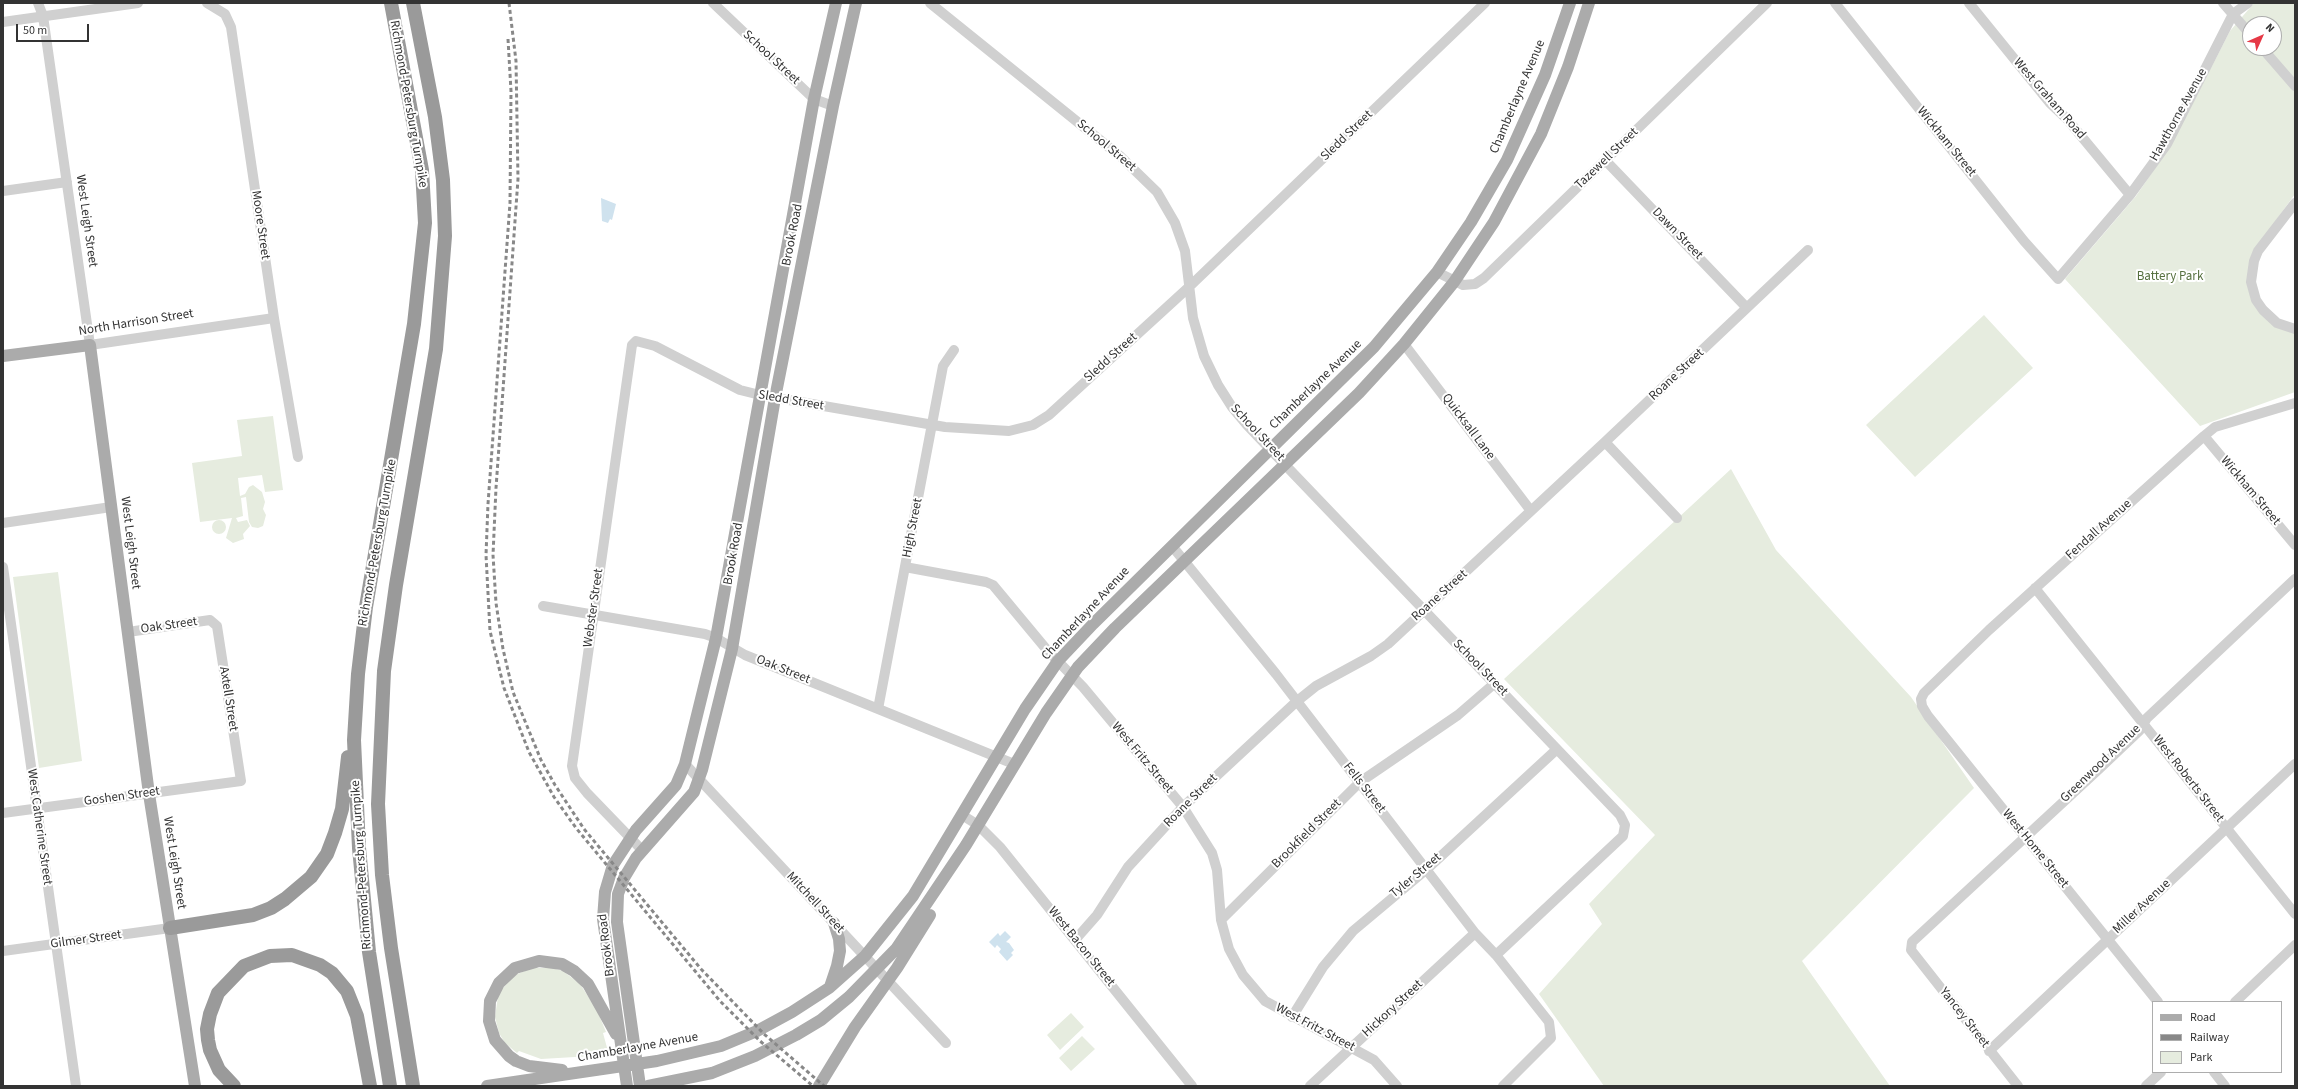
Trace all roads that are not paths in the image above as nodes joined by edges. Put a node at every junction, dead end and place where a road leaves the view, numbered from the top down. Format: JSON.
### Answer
{"nodes":[{"id":1,"x":38,"y":3,"type":"edge"},
{"id":2,"x":138,"y":3,"type":"edge"},
{"id":3,"x":208,"y":3,"type":"edge"},
{"id":4,"x":391,"y":3,"type":"edge"},
{"id":5,"x":413,"y":3,"type":"edge"},
{"id":6,"x":713,"y":3,"type":"edge"},
{"id":7,"x":836,"y":3,"type":"edge"},
{"id":8,"x":856,"y":3,"type":"edge"},
{"id":9,"x":930,"y":3,"type":"edge"},
{"id":10,"x":1485,"y":3,"type":"edge"},
{"id":11,"x":1570,"y":3,"type":"edge"},
{"id":12,"x":1589,"y":3,"type":"edge"},
{"id":13,"x":1767,"y":3,"type":"edge"},
{"id":14,"x":1835,"y":3,"type":"edge"},
{"id":15,"x":1969,"y":3,"type":"edge"},
{"id":16,"x":2223,"y":3,"type":"edge"},
{"id":17,"x":2248,"y":3,"type":"edge"},
{"id":18,"x":2233,"y":14,"type":"junction"},
{"id":19,"x":43,"y":16,"type":"junction"},
{"id":20,"x":3,"y":22,"type":"edge"},
{"id":21,"x":2242,"y":25,"type":"edge"},
{"id":22,"x":2269,"y":56,"type":"edge"},
{"id":23,"x":2295,"y":86,"type":"edge"},
{"id":24,"x":814,"y":99,"type":"junction"},
{"id":25,"x":833,"y":106,"type":"junction"},
{"id":26,"x":1606,"y":160,"type":"junction"},
{"id":27,"x":66,"y":182,"type":"junction"},
{"id":28,"x":3,"y":191,"type":"edge"},
{"id":29,"x":2130,"y":195,"type":"junction"},
{"id":30,"x":2295,"y":202,"type":"edge"},
{"id":31,"x":1808,"y":250,"type":"dead end"},
{"id":32,"x":1437,"y":272,"type":"junction"},
{"id":33,"x":2058,"y":279,"type":"joint"},
{"id":34,"x":1454,"y":282,"type":"junction"},
{"id":35,"x":1189,"y":287,"type":"junction"},
{"id":36,"x":1747,"y":308,"type":"junction"},
{"id":37,"x":274,"y":318,"type":"junction"},
{"id":38,"x":2295,"y":329,"type":"edge"},
{"id":39,"x":636,"y":341,"type":"joint"},
{"id":40,"x":1404,"y":344,"type":"junction"},
{"id":41,"x":90,"y":345,"type":"junction"},
{"id":42,"x":954,"y":350,"type":"dead end"},
{"id":43,"x":3,"y":356,"type":"edge"},
{"id":44,"x":760,"y":395,"type":"junction"},
{"id":45,"x":776,"y":398,"type":"junction"},
{"id":46,"x":2295,"y":402,"type":"edge"},
{"id":47,"x":932,"y":425,"type":"junction"},
{"id":48,"x":2204,"y":436,"type":"junction"},
{"id":49,"x":1605,"y":442,"type":"junction"},
{"id":50,"x":1270,"y":449,"type":"junction"},
{"id":51,"x":298,"y":457,"type":"dead end"},
{"id":52,"x":1286,"y":465,"type":"junction"},
{"id":53,"x":111,"y":507,"type":"junction"},
{"id":54,"x":1531,"y":511,"type":"junction"},
{"id":55,"x":1677,"y":518,"type":"dead end"},
{"id":56,"x":3,"y":523,"type":"edge"},
{"id":57,"x":2295,"y":545,"type":"edge"},
{"id":58,"x":1172,"y":546,"type":"junction"},
{"id":59,"x":1184,"y":561,"type":"junction"},
{"id":60,"x":3,"y":567,"type":"edge"},
{"id":61,"x":905,"y":567,"type":"junction"},
{"id":62,"x":2295,"y":579,"type":"edge"},
{"id":63,"x":2035,"y":588,"type":"junction"},
{"id":64,"x":543,"y":606,"type":"dead end"},
{"id":65,"x":1425,"y":611,"type":"junction"},
{"id":66,"x":593,"y":613,"type":"junction"},
{"id":67,"x":210,"y":620,"type":"joint"},
{"id":68,"x":128,"y":632,"type":"junction"},
{"id":69,"x":716,"y":638,"type":"junction"},
{"id":70,"x":732,"y":649,"type":"junction"},
{"id":71,"x":1058,"y":662,"type":"junction"},
{"id":72,"x":1072,"y":675,"type":"junction"},
{"id":73,"x":1495,"y":683,"type":"junction"},
{"id":74,"x":1924,"y":693,"type":"joint"},
{"id":75,"x":1296,"y":702,"type":"junction"},
{"id":76,"x":878,"y":709,"type":"junction"},
{"id":77,"x":2144,"y":724,"type":"junction"},
{"id":78,"x":354,"y":740,"type":"junction"},
{"id":79,"x":1556,"y":750,"type":"junction"},
{"id":80,"x":996,"y":757,"type":"junction"},
{"id":81,"x":684,"y":764,"type":"junction"},
{"id":82,"x":1014,"y":764,"type":"junction"},
{"id":83,"x":2295,"y":764,"type":"edge"},
{"id":84,"x":699,"y":779,"type":"junction"},
{"id":85,"x":241,"y":781,"type":"joint"},
{"id":86,"x":1360,"y":782,"type":"junction"},
{"id":87,"x":149,"y":794,"type":"junction"},
{"id":88,"x":1183,"y":807,"type":"junction"},
{"id":89,"x":36,"y":808,"type":"junction"},
{"id":90,"x":3,"y":813,"type":"edge"},
{"id":91,"x":962,"y":815,"type":"junction"},
{"id":92,"x":978,"y":825,"type":"junction"},
{"id":93,"x":2226,"y":828,"type":"junction"},
{"id":94,"x":2025,"y":836,"type":"junction"},
{"id":95,"x":630,"y":838,"type":"junction"},
{"id":96,"x":642,"y":850,"type":"junction"},
{"id":97,"x":1427,"y":869,"type":"junction"},
{"id":98,"x":944,"y":881,"type":"junction"},
{"id":99,"x":2295,"y":914,"type":"edge"},
{"id":100,"x":1221,"y":920,"type":"junction"},
{"id":101,"x":834,"y":923,"type":"junction"},
{"id":102,"x":170,"y":928,"type":"junction"},
{"id":103,"x":1475,"y":933,"type":"junction"},
{"id":104,"x":1075,"y":940,"type":"junction"},
{"id":105,"x":2108,"y":940,"type":"junction"},
{"id":106,"x":55,"y":945,"type":"junction"},
{"id":107,"x":2295,"y":945,"type":"edge"},
{"id":108,"x":1911,"y":950,"type":"joint"},
{"id":109,"x":3,"y":952,"type":"edge"},
{"id":110,"x":1496,"y":955,"type":"junction"},
{"id":111,"x":865,"y":956,"type":"junction"},
{"id":112,"x":879,"y":970,"type":"junction"},
{"id":113,"x":888,"y":980,"type":"junction"},
{"id":114,"x":829,"y":988,"type":"junction"},
{"id":115,"x":2157,"y":1001,"type":"edge"},
{"id":116,"x":2236,"y":1001,"type":"edge"},
{"id":117,"x":1292,"y":1017,"type":"junction"},
{"id":118,"x":946,"y":1043,"type":"dead end"},
{"id":119,"x":621,"y":1044,"type":"junction"},
{"id":120,"x":1352,"y":1047,"type":"junction"},
{"id":121,"x":1989,"y":1051,"type":"junction"},
{"id":122,"x":590,"y":1071,"type":"junction"},
{"id":123,"x":2159,"y":1073,"type":"edge"},
{"id":124,"x":2215,"y":1073,"type":"edge"},
{"id":125,"x":76,"y":1086,"type":"edge"},
{"id":126,"x":195,"y":1086,"type":"edge"},
{"id":127,"x":234,"y":1086,"type":"edge"},
{"id":128,"x":370,"y":1086,"type":"edge"},
{"id":129,"x":390,"y":1086,"type":"edge"},
{"id":130,"x":413,"y":1086,"type":"edge"},
{"id":131,"x":487,"y":1086,"type":"edge"},
{"id":132,"x":627,"y":1086,"type":"edge"},
{"id":133,"x":640,"y":1086,"type":"edge"},
{"id":134,"x":648,"y":1086,"type":"edge"},
{"id":135,"x":819,"y":1086,"type":"edge"},
{"id":136,"x":1192,"y":1086,"type":"edge"},
{"id":137,"x":1310,"y":1086,"type":"edge"},
{"id":138,"x":1397,"y":1086,"type":"edge"},
{"id":139,"x":1503,"y":1086,"type":"edge"},
{"id":140,"x":2018,"y":1086,"type":"edge"},
{"id":141,"x":2146,"y":1086,"type":"edge"},
{"id":142,"x":2225,"y":1086,"type":"edge"}],
"edges":[{"from":1,"to":19,"type":"street","name":"West Leigh Street"},
{"from":2,"to":19,"type":"street"},
{"from":3,"to":37,"type":"street","name":"Moore Street"},
{"from":4,"to":78,"type":"highway","name":"Richmond-Petersburg Turnpike"},
{"from":5,"to":130,"type":"highway","name":"Richmond-Petersburg Turnpike"},
{"from":6,"to":24,"type":"street","name":"School Street"},
{"from":7,"to":24,"type":"main road","name":"Brook Road"},
{"from":8,"to":25,"type":"main road","name":"Brook Road"},
{"from":9,"to":35,"type":"street","name":"School Street"},
{"from":10,"to":35,"type":"street","name":"Sledd Street"},
{"from":11,"to":32,"type":"main road","name":"Chamberlayne Avenue"},
{"from":12,"to":34,"type":"main road"},
{"from":13,"to":26,"type":"street","name":"Tazewell Street"},
{"from":14,"to":33,"type":"street","name":"Wickham Street"},
{"from":15,"to":29,"type":"street","name":"West Graham Road"},
{"from":16,"to":18,"type":"street"},
{"from":17,"to":18,"type":"street","name":"Hawthorne Avenue"},
{"from":18,"to":21,"type":"street"},
{"from":18,"to":29,"type":"street","name":"Hawthorne Avenue"},
{"from":19,"to":20,"type":"street"},
{"from":19,"to":27,"type":"street","name":"West Leigh Street"},
{"from":22,"to":23,"type":"street"},
{"from":24,"to":25,"type":"street","name":"School Street"},
{"from":24,"to":44,"type":"main road","name":"Brook Road"},
{"from":25,"to":45,"type":"main road","name":"Brook Road"},
{"from":26,"to":34,"type":"street","name":"Tazewell Street"},
{"from":26,"to":36,"type":"street","name":"Dawn Street"},
{"from":27,"to":28,"type":"street"},
{"from":27,"to":41,"type":"street","name":"West Leigh Street"},
{"from":29,"to":33,"type":"street","name":"Hawthorne Avenue"},
{"from":30,"to":38,"type":"street"},
{"from":31,"to":36,"type":"street","name":"Roane Street"},
{"from":32,"to":34,"type":"street","name":"Tazewell Street"},
{"from":32,"to":50,"type":"main road","name":"Chamberlayne Avenue"},
{"from":34,"to":40,"type":"main road"},
{"from":35,"to":47,"type":"street","name":"Sledd Street"},
{"from":35,"to":50,"type":"street","name":"School Street"},
{"from":36,"to":49,"type":"street","name":"Roane Street"},
{"from":37,"to":41,"type":"street","name":"North Harrison Street"},
{"from":37,"to":51,"type":"street","name":"Moore Street"},
{"from":39,"to":44,"type":"street","name":"Sledd Street"},
{"from":39,"to":66,"type":"street","name":"Webster Street"},
{"from":40,"to":52,"type":"main road"},
{"from":40,"to":54,"type":"street","name":"Quicksall Lane"},
{"from":41,"to":43,"type":"main road","name":"North Harrison Street"},
{"from":41,"to":53,"type":"main road","name":"West Leigh Street"},
{"from":42,"to":47,"type":"street","name":"High Street"},
{"from":44,"to":45,"type":"street","name":"Sledd Street"},
{"from":44,"to":69,"type":"main road","name":"Brook Road"},
{"from":45,"to":47,"type":"street","name":"Sledd Street"},
{"from":45,"to":70,"type":"main road","name":"Brook Road"},
{"from":46,"to":48,"type":"street","name":"Fendall Avenue"},
{"from":47,"to":61,"type":"street","name":"High Street"},
{"from":48,"to":57,"type":"street","name":"Wickham Street"},
{"from":48,"to":63,"type":"street","name":"Fendall Avenue"},
{"from":49,"to":54,"type":"street","name":"Roane Street"},
{"from":49,"to":55,"type":"street"},
{"from":50,"to":52,"type":"street","name":"School Street"},
{"from":50,"to":58,"type":"main road","name":"Chamberlayne Avenue"},
{"from":52,"to":59,"type":"main road"},
{"from":52,"to":65,"type":"street","name":"School Street"},
{"from":53,"to":56,"type":"street"},
{"from":53,"to":68,"type":"main road","name":"West Leigh Street"},
{"from":54,"to":65,"type":"street","name":"Roane Street"},
{"from":58,"to":59,"type":"street","name":"Fells Street"},
{"from":58,"to":71,"type":"main road","name":"Chamberlayne Avenue"},
{"from":59,"to":72,"type":"main road"},
{"from":59,"to":75,"type":"street","name":"Fells Street"},
{"from":60,"to":89,"type":"street","name":"West Catherine Street"},
{"from":61,"to":71,"type":"street","name":"West Fritz Street"},
{"from":61,"to":76,"type":"street","name":"High Street"},
{"from":62,"to":77,"type":"street","name":"Greenwood Avenue"},
{"from":63,"to":74,"type":"street","name":"Fendall Avenue"},
{"from":63,"to":77,"type":"street","name":"West Roberts Street"},
{"from":64,"to":66,"type":"street","name":"Oak Street"},
{"from":65,"to":73,"type":"street","name":"School Street"},
{"from":65,"to":75,"type":"street","name":"Roane Street"},
{"from":66,"to":69,"type":"street","name":"Oak Street"},
{"from":66,"to":95,"type":"street","name":"Webster Street"},
{"from":67,"to":68,"type":"street","name":"Oak Street"},
{"from":67,"to":85,"type":"street","name":"Axtell Street"},
{"from":68,"to":87,"type":"main road","name":"West Leigh Street"},
{"from":69,"to":70,"type":"street","name":"Oak Street"},
{"from":69,"to":81,"type":"main road","name":"Brook Road"},
{"from":70,"to":76,"type":"street","name":"Oak Street"},
{"from":70,"to":84,"type":"main road","name":"Brook Road"},
{"from":71,"to":72,"type":"street","name":"West Fritz Street"},
{"from":71,"to":80,"type":"main road","name":"Chamberlayne Avenue"},
{"from":72,"to":82,"type":"main road"},
{"from":72,"to":88,"type":"street","name":"West Fritz Street"},
{"from":73,"to":79,"type":"street","name":"School Street"},
{"from":73,"to":86,"type":"street","name":"Brookfield Street"},
{"from":74,"to":94,"type":"street","name":"West Home Street"},
{"from":75,"to":86,"type":"street","name":"Fells Street"},
{"from":75,"to":88,"type":"street","name":"Roane Street"},
{"from":76,"to":80,"type":"street","name":"Oak Street"},
{"from":77,"to":93,"type":"street","name":"West Roberts Street"},
{"from":77,"to":94,"type":"street","name":"Greenwood Avenue"},
{"from":78,"to":102,"type":"highway"},
{"from":78,"to":129,"type":"highway","name":"Richmond-Petersburg Turnpike"},
{"from":79,"to":97,"type":"street","name":"Tyler Street"},
{"from":79,"to":110,"type":"street","name":"School Street"},
{"from":80,"to":82,"type":"street","name":"Oak Street"},
{"from":80,"to":91,"type":"main road","name":"Chamberlayne Avenue"},
{"from":81,"to":84,"type":"street","name":"Mitchell Street"},
{"from":81,"to":95,"type":"main road","name":"Brook Road"},
{"from":82,"to":92,"type":"main road"},
{"from":83,"to":93,"type":"street","name":"Miller Avenue"},
{"from":84,"to":96,"type":"main road","name":"Brook Road"},
{"from":84,"to":101,"type":"street","name":"Mitchell Street"},
{"from":85,"to":87,"type":"street","name":"Goshen Street"},
{"from":86,"to":97,"type":"street","name":"Fells Street"},
{"from":86,"to":100,"type":"street","name":"Brookfield Street"},
{"from":87,"to":89,"type":"street","name":"Goshen Street"},
{"from":87,"to":102,"type":"main road","name":"West Leigh Street"},
{"from":88,"to":100,"type":"street","name":"West Fritz Street"},
{"from":88,"to":104,"type":"street","name":"Roane Street"},
{"from":89,"to":90,"type":"street","name":"Goshen Street"},
{"from":89,"to":106,"type":"street","name":"West Catherine Street"},
{"from":91,"to":92,"type":"street","name":"West Bacon Street"},
{"from":91,"to":111,"type":"main road","name":"Chamberlayne Avenue"},
{"from":92,"to":98,"type":"main road"},
{"from":92,"to":104,"type":"street","name":"West Bacon Street"},
{"from":93,"to":99,"type":"street","name":"West Roberts Street"},
{"from":93,"to":105,"type":"street","name":"Miller Avenue"},
{"from":94,"to":105,"type":"street","name":"West Home Street"},
{"from":94,"to":108,"type":"street","name":"Greenwood Avenue"},
{"from":95,"to":96,"type":"street","name":"Webster Street"},
{"from":95,"to":119,"type":"main road","name":"Brook Road"},
{"from":96,"to":133,"type":"main road","name":"Brook Road"},
{"from":97,"to":103,"type":"street","name":"Fells Street"},
{"from":97,"to":117,"type":"street","name":"Tyler Street"},
{"from":98,"to":112,"type":"main road"},
{"from":98,"to":113,"type":"main road"},
{"from":100,"to":117,"type":"street","name":"West Fritz Street"},
{"from":101,"to":111,"type":"street","name":"Mitchell Street"},
{"from":101,"to":114,"type":"main road"},
{"from":102,"to":106,"type":"street","name":"Gilmer Street"},
{"from":102,"to":126,"type":"main road","name":"West Leigh Street"},
{"from":103,"to":110,"type":"street","name":"Fells Street"},
{"from":103,"to":120,"type":"street","name":"Hickory Street"},
{"from":104,"to":136,"type":"street","name":"West Bacon Street"},
{"from":105,"to":115,"type":"street","name":"West Home Street"},
{"from":105,"to":121,"type":"street","name":"Miller Avenue"},
{"from":106,"to":109,"type":"street","name":"Gilmer Street"},
{"from":106,"to":125,"type":"street","name":"West Catherine Street"},
{"from":107,"to":116,"type":"street"},
{"from":108,"to":121,"type":"street","name":"Yancey Street"},
{"from":110,"to":139,"type":"street","name":"Fells Street"},
{"from":111,"to":112,"type":"street","name":"Mitchell Street"},
{"from":111,"to":114,"type":"main road","name":"Chamberlayne Avenue"},
{"from":112,"to":113,"type":"street","name":"Mitchell Street"},
{"from":112,"to":134,"type":"main road"},
{"from":113,"to":118,"type":"street","name":"Mitchell Street"},
{"from":113,"to":135,"type":"main road"},
{"from":114,"to":122,"type":"main road","name":"Chamberlayne Avenue"},
{"from":117,"to":120,"type":"street","name":"West Fritz Street"},
{"from":119,"to":122,"type":"main road"},
{"from":119,"to":132,"type":"main road","name":"Brook Road"},
{"from":120,"to":137,"type":"street","name":"Hickory Street"},
{"from":120,"to":138,"type":"street","name":"West Fritz Street"},
{"from":121,"to":140,"type":"street","name":"Yancey Street"},
{"from":122,"to":131,"type":"main road","name":"Chamberlayne Avenue"},
{"from":123,"to":141,"type":"street"},
{"from":124,"to":142,"type":"street"},
{"from":127,"to":128,"type":"highway"}]}
